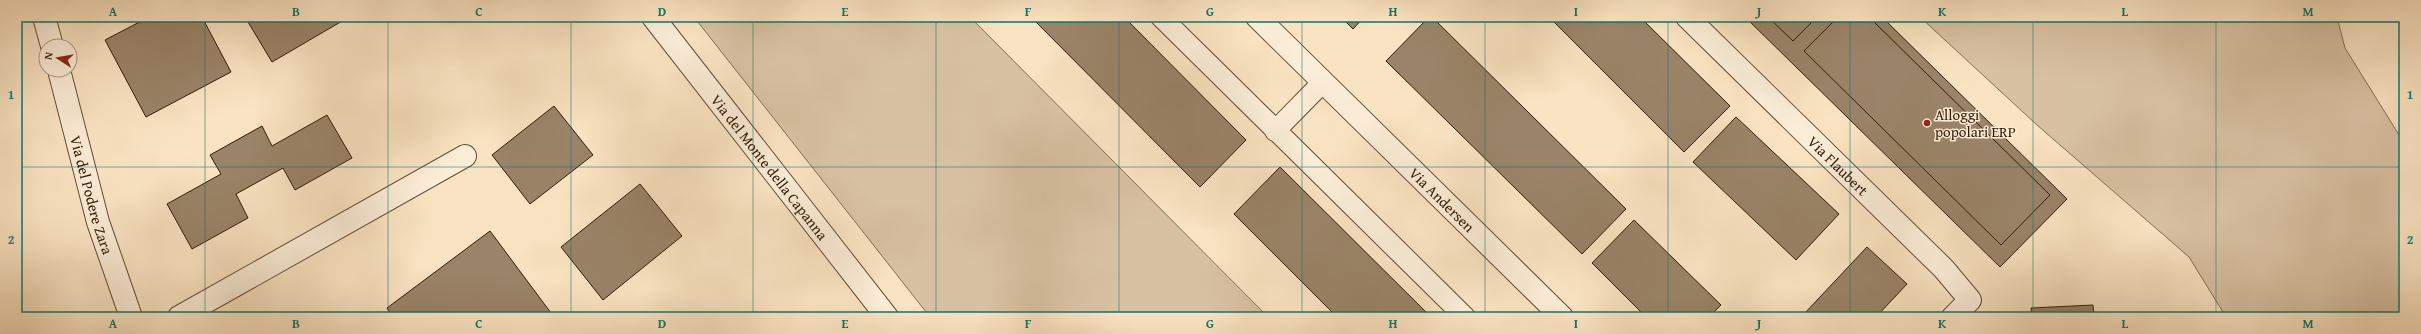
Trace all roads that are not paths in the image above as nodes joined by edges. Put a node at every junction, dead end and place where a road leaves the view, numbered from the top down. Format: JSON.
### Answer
{"nodes":[{"id":1,"x":44,"y":17,"type":"edge"},
{"id":2,"x":653,"y":17,"type":"edge"},
{"id":3,"x":1161,"y":17,"type":"edge"},
{"id":4,"x":1257,"y":17,"type":"edge"},
{"id":5,"x":1687,"y":17,"type":"edge"},
{"id":6,"x":50,"y":38,"type":"edge"},
{"id":7,"x":60,"y":78,"type":"edge"},
{"id":8,"x":1323,"y":82,"type":"junction"},
{"id":9,"x":1275,"y":131,"type":"junction"},
{"id":10,"x":466,"y":156,"type":"dead end"},
{"id":11,"x":131,"y":317,"type":"edge"},
{"id":12,"x":179,"y":317,"type":"edge"},
{"id":13,"x":887,"y":317,"type":"edge"},
{"id":14,"x":1465,"y":317,"type":"edge"},
{"id":15,"x":1562,"y":317,"type":"edge"},
{"id":16,"x":1953,"y":317,"type":"edge"}],
"edges":[{"from":1,"to":6,"type":"street"},
{"from":2,"to":13,"type":"street","name":"Via del Monte della Capanna"},
{"from":3,"to":9,"type":"lane"},
{"from":4,"to":8,"type":"street","name":"Via Andersen"},
{"from":5,"to":16,"type":"street","name":"Via Flaubert"},
{"from":7,"to":11,"type":"street","name":"Via del Podere Zara"},
{"from":8,"to":9,"type":"lane"},
{"from":8,"to":15,"type":"street","name":"Via Andersen"},
{"from":9,"to":14,"type":"lane"},
{"from":10,"to":12,"type":"street"}]}
